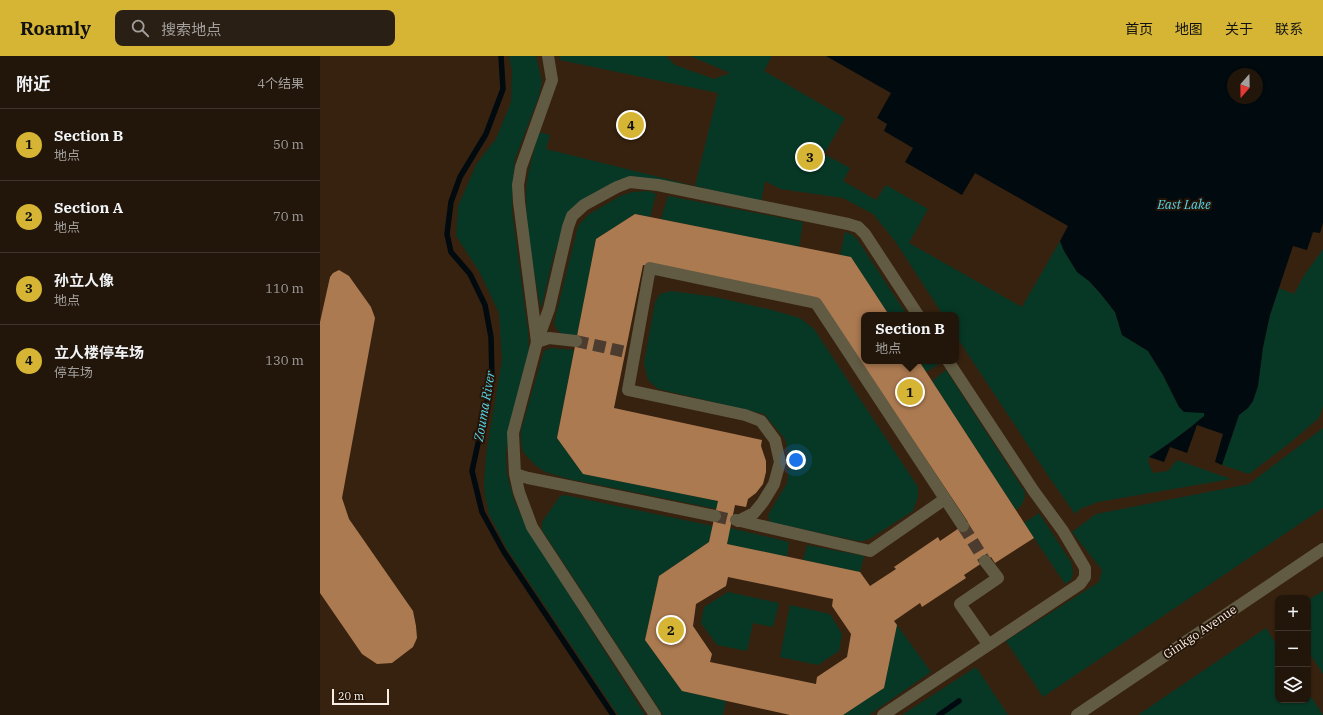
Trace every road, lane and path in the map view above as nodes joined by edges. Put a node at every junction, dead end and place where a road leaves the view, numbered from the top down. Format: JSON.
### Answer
{"nodes":[{"id":1,"x":548,"y":56,"type":"edge"},
{"id":2,"x":916,"y":312,"type":"edge"},
{"id":3,"x":576,"y":341,"type":"tunnel mouth"},
{"id":4,"x":537,"y":342,"type":"junction"},
{"id":5,"x":950,"y":364,"type":"edge"},
{"id":6,"x":516,"y":474,"type":"junction"},
{"id":7,"x":945,"y":499,"type":"junction"},
{"id":8,"x":715,"y":516,"type":"tunnel mouth"},
{"id":9,"x":962,"y":526,"type":"tunnel mouth"},
{"id":10,"x":1323,"y":549,"type":"edge"},
{"id":11,"x":985,"y":560,"type":"tunnel mouth"},
{"id":12,"x":988,"y":644,"type":"junction"},
{"id":13,"x":655,"y":715,"type":"edge"},
{"id":14,"x":883,"y":715,"type":"edge"},
{"id":15,"x":1077,"y":715,"type":"edge"}],
"edges":[{"from":1,"to":4,"type":"street"},
{"from":2,"to":4,"type":"street"},
{"from":3,"to":4,"type":"street"},
{"from":4,"to":6,"type":"street"},
{"from":5,"to":12,"type":"street"},
{"from":6,"to":8,"type":"street"},
{"from":6,"to":13,"type":"street"},
{"from":7,"to":7,"type":"street"},
{"from":7,"to":9,"type":"street"},
{"from":10,"to":15,"type":"street","name":"Ginkgo Avenue"},
{"from":11,"to":12,"type":"street"},
{"from":12,"to":14,"type":"street"}]}
